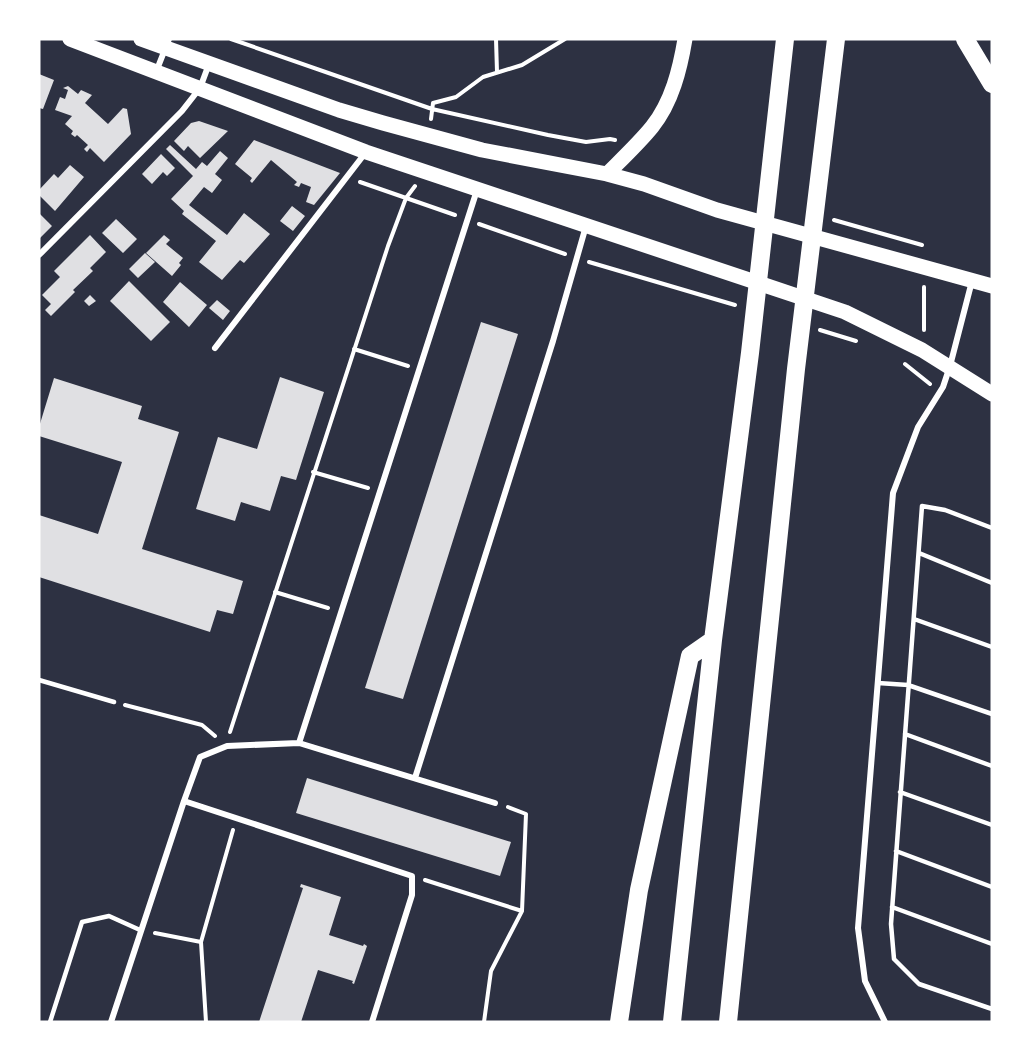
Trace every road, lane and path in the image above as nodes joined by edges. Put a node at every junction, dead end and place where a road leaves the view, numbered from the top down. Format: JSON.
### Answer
{"nodes":[{"id":1,"x":70,"y":39,"type":"edge"},
{"id":2,"x":141,"y":39,"type":"edge"},
{"id":3,"x":231,"y":39,"type":"edge"},
{"id":4,"x":496,"y":39,"type":"edge"},
{"id":5,"x":565,"y":39,"type":"edge"},
{"id":6,"x":685,"y":39,"type":"edge"},
{"id":7,"x":785,"y":39,"type":"edge"},
{"id":8,"x":836,"y":39,"type":"edge"},
{"id":9,"x":965,"y":39,"type":"edge"},
{"id":10,"x":167,"y":43,"type":"edge"},
{"id":11,"x":210,"y":64,"type":"junction"},
{"id":12,"x":156,"y":72,"type":"junction"},
{"id":13,"x":497,"y":72,"type":"junction"},
{"id":14,"x":992,"y":84,"type":"edge"},
{"id":15,"x":200,"y":88,"type":"junction"},
{"id":16,"x":432,"y":109,"type":"junction"},
{"id":17,"x":429,"y":135,"type":"junction"},
{"id":18,"x":621,"y":141,"type":"dead end"},
{"id":19,"x":366,"y":152,"type":"junction"},
{"id":20,"x":423,"y":170,"type":"junction"},
{"id":21,"x":607,"y":174,"type":"junction"},
{"id":22,"x":347,"y":177,"type":"junction"},
{"id":23,"x":477,"y":190,"type":"junction"},
{"id":24,"x":406,"y":198,"type":"junction"},
{"id":25,"x":467,"y":220,"type":"junction"},
{"id":26,"x":586,"y":225,"type":"junction"},
{"id":27,"x":39,"y":255,"type":"edge"},
{"id":28,"x":577,"y":258,"type":"junction"},
{"id":29,"x":928,"y":269,"type":"junction"},
{"id":30,"x":972,"y":281,"type":"junction"},
{"id":31,"x":992,"y":286,"type":"edge"},
{"id":32,"x":743,"y":307,"type":"dead end"},
{"id":33,"x":809,"y":327,"type":"dead end"},
{"id":34,"x":864,"y":344,"type":"dead end"},
{"id":35,"x":215,"y":348,"type":"dead end"},
{"id":36,"x":354,"y":349,"type":"junction"},
{"id":37,"x":922,"y":350,"type":"junction"},
{"id":38,"x":896,"y":357,"type":"dead end"},
{"id":39,"x":950,"y":366,"type":"junction"},
{"id":40,"x":419,"y":369,"type":"junction"},
{"id":41,"x":939,"y":393,"type":"junction"},
{"id":42,"x":992,"y":394,"type":"edge"},
{"id":43,"x":314,"y":472,"type":"junction"},
{"id":44,"x":380,"y":492,"type":"junction"},
{"id":45,"x":992,"y":528,"type":"edge"},
{"id":46,"x":919,"y":554,"type":"junction"},
{"id":47,"x":992,"y":583,"type":"edge"},
{"id":48,"x":274,"y":592,"type":"junction"},
{"id":49,"x":341,"y":612,"type":"junction"},
{"id":50,"x":914,"y":618,"type":"junction"},
{"id":51,"x":713,"y":640,"type":"junction"},
{"id":52,"x":992,"y":647,"type":"edge"},
{"id":53,"x":39,"y":680,"type":"edge"},
{"id":54,"x":878,"y":683,"type":"junction"},
{"id":55,"x":908,"y":685,"type":"junction"},
{"id":56,"x":114,"y":702,"type":"joint"},
{"id":57,"x":992,"y":714,"type":"edge"},
{"id":58,"x":905,"y":734,"type":"junction"},
{"id":59,"x":299,"y":743,"type":"junction"},
{"id":60,"x":227,"y":746,"type":"junction"},
{"id":61,"x":992,"y":766,"type":"edge"},
{"id":62,"x":415,"y":778,"type":"junction"},
{"id":63,"x":900,"y":792,"type":"junction"},
{"id":64,"x":184,"y":801,"type":"junction"},
{"id":65,"x":495,"y":803,"type":"joint"},
{"id":66,"x":237,"y":818,"type":"junction"},
{"id":67,"x":992,"y":825,"type":"edge"},
{"id":68,"x":896,"y":851,"type":"junction"},
{"id":69,"x":412,"y":876,"type":"junction"},
{"id":70,"x":992,"y":887,"type":"edge"},
{"id":71,"x":892,"y":908,"type":"junction"},
{"id":72,"x":522,"y":911,"type":"junction"},
{"id":73,"x":140,"y":930,"type":"junction"},
{"id":74,"x":201,"y":942,"type":"junction"},
{"id":75,"x":992,"y":944,"type":"edge"},
{"id":76,"x":992,"y":1009,"type":"edge"},
{"id":77,"x":50,"y":1022,"type":"edge"},
{"id":78,"x":111,"y":1022,"type":"edge"},
{"id":79,"x":206,"y":1022,"type":"edge"},
{"id":80,"x":372,"y":1022,"type":"edge"},
{"id":81,"x":484,"y":1022,"type":"edge"},
{"id":82,"x":619,"y":1022,"type":"edge"},
{"id":83,"x":672,"y":1022,"type":"edge"},
{"id":84,"x":728,"y":1022,"type":"edge"},
{"id":85,"x":885,"y":1022,"type":"edge"}],
"edges":[{"from":1,"to":12,"type":"main road"},
{"from":2,"to":10,"type":"main road"},
{"from":3,"to":16,"type":"path"},
{"from":4,"to":13,"type":"path"},
{"from":5,"to":13,"type":"path"},
{"from":6,"to":21,"type":"main road"},
{"from":7,"to":51,"type":"highway"},
{"from":8,"to":84,"type":"highway"},
{"from":9,"to":14,"type":"highway"},
{"from":10,"to":11,"type":"main road"},
{"from":10,"to":12,"type":"street"},
{"from":11,"to":15,"type":"street"},
{"from":11,"to":17,"type":"main road"},
{"from":12,"to":15,"type":"main road"},
{"from":13,"to":16,"type":"path"},
{"from":15,"to":19,"type":"main road"},
{"from":15,"to":27,"type":"street"},
{"from":16,"to":17,"type":"path"},
{"from":16,"to":18,"type":"path"},
{"from":17,"to":21,"type":"main road"},
{"from":19,"to":20,"type":"main road"},
{"from":19,"to":22,"type":"street"},
{"from":20,"to":23,"type":"main road"},
{"from":20,"to":24,"type":"path"},
{"from":21,"to":29,"type":"main road"},
{"from":22,"to":24,"type":"path"},
{"from":22,"to":35,"type":"street"},
{"from":23,"to":25,"type":"street"},
{"from":23,"to":26,"type":"main road"},
{"from":24,"to":25,"type":"path"},
{"from":24,"to":36,"type":"path"},
{"from":25,"to":28,"type":"path"},
{"from":25,"to":40,"type":"street"},
{"from":26,"to":28,"type":"street"},
{"from":26,"to":37,"type":"main road"},
{"from":28,"to":32,"type":"path"},
{"from":28,"to":62,"type":"street"},
{"from":29,"to":30,"type":"main road"},
{"from":29,"to":37,"type":"path"},
{"from":30,"to":31,"type":"main road"},
{"from":30,"to":39,"type":"street"},
{"from":33,"to":34,"type":"path"},
{"from":36,"to":40,"type":"path"},
{"from":36,"to":43,"type":"path"},
{"from":37,"to":39,"type":"main road"},
{"from":38,"to":41,"type":"path"},
{"from":39,"to":41,"type":"street"},
{"from":39,"to":42,"type":"main road"},
{"from":40,"to":44,"type":"street"},
{"from":41,"to":54,"type":"street"},
{"from":43,"to":44,"type":"path"},
{"from":43,"to":48,"type":"path"},
{"from":44,"to":49,"type":"street"},
{"from":45,"to":46,"type":"lane"},
{"from":46,"to":47,"type":"lane"},
{"from":46,"to":50,"type":"lane"},
{"from":48,"to":49,"type":"path"},
{"from":48,"to":60,"type":"path"},
{"from":49,"to":59,"type":"street"},
{"from":50,"to":52,"type":"lane"},
{"from":50,"to":55,"type":"lane"},
{"from":51,"to":82,"type":"highway"},
{"from":51,"to":83,"type":"highway"},
{"from":53,"to":56,"type":"lane"},
{"from":54,"to":55,"type":"lane"},
{"from":54,"to":85,"type":"street"},
{"from":55,"to":57,"type":"lane"},
{"from":55,"to":58,"type":"lane"},
{"from":56,"to":60,"type":"path"},
{"from":58,"to":61,"type":"lane"},
{"from":58,"to":63,"type":"lane"},
{"from":59,"to":60,"type":"street"},
{"from":59,"to":62,"type":"street"},
{"from":60,"to":64,"type":"street"},
{"from":62,"to":65,"type":"street"},
{"from":63,"to":67,"type":"lane"},
{"from":63,"to":68,"type":"lane"},
{"from":64,"to":66,"type":"street"},
{"from":64,"to":73,"type":"street"},
{"from":65,"to":72,"type":"path"},
{"from":66,"to":69,"type":"street"},
{"from":66,"to":74,"type":"path"},
{"from":68,"to":70,"type":"lane"},
{"from":68,"to":71,"type":"lane"},
{"from":69,"to":72,"type":"path"},
{"from":69,"to":80,"type":"street"},
{"from":71,"to":75,"type":"lane"},
{"from":71,"to":76,"type":"lane"},
{"from":72,"to":81,"type":"path"},
{"from":73,"to":74,"type":"path"},
{"from":73,"to":77,"type":"lane"},
{"from":73,"to":78,"type":"street"},
{"from":74,"to":79,"type":"path"}]}
